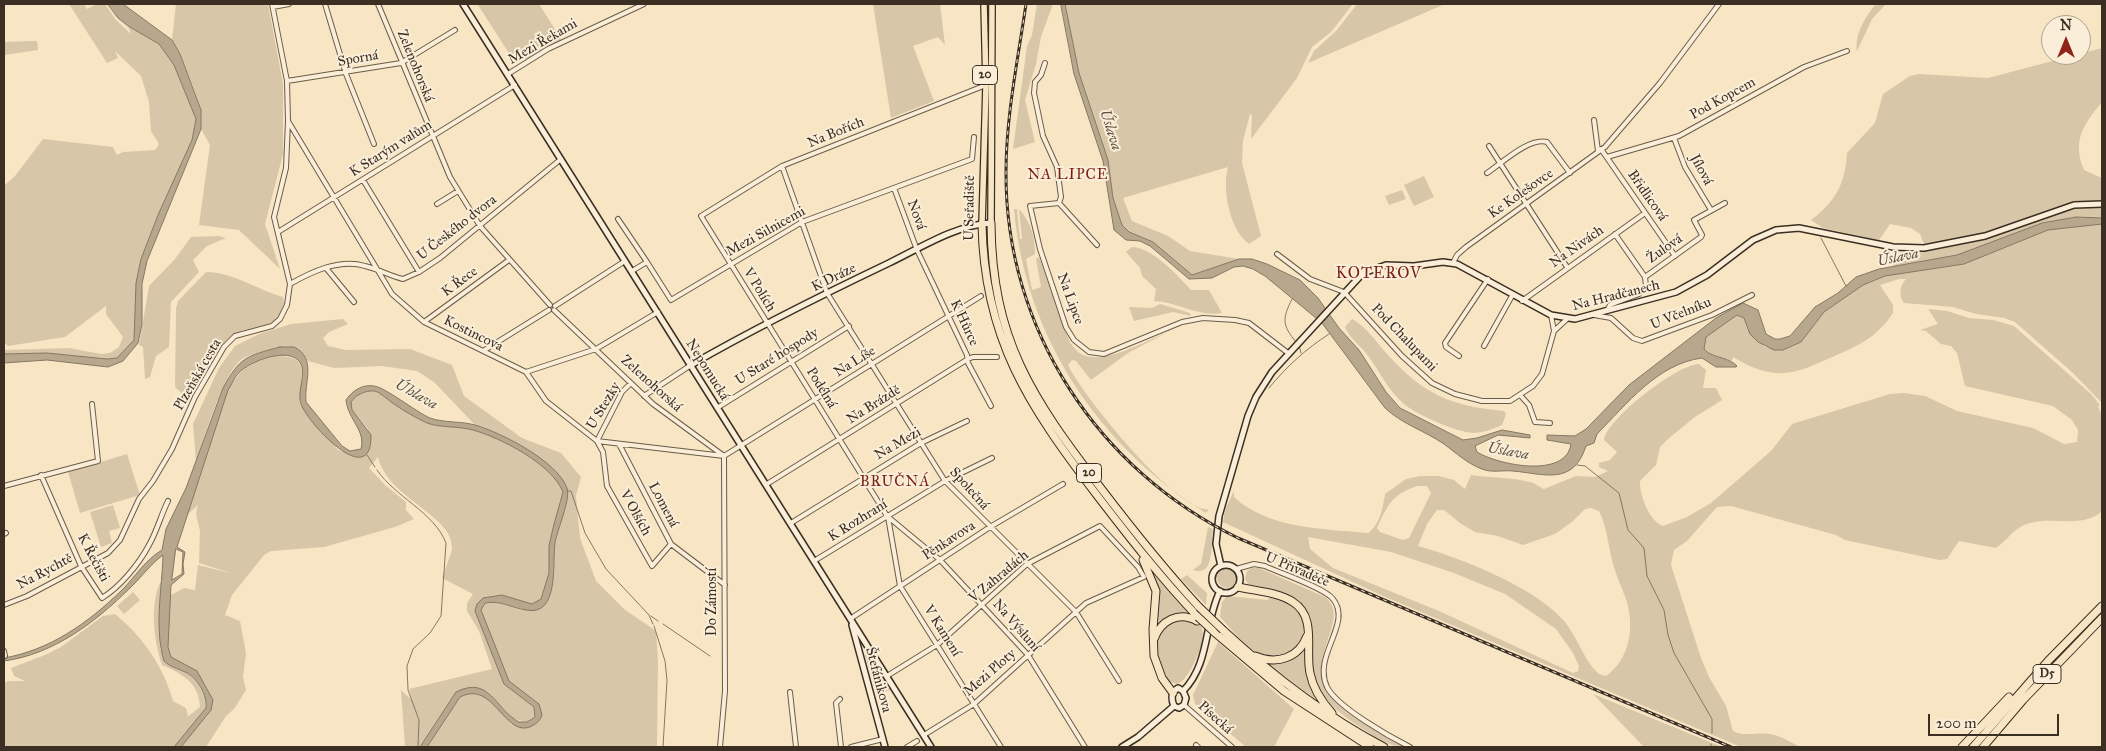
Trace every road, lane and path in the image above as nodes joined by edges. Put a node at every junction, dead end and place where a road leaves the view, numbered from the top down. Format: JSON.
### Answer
{"nodes":[{"id":1,"x":289,"y":4,"type":"edge"},
{"id":2,"x":325,"y":4,"type":"edge"},
{"id":3,"x":378,"y":4,"type":"edge"},
{"id":4,"x":463,"y":4,"type":"edge"},
{"id":5,"x":644,"y":4,"type":"edge"},
{"id":6,"x":984,"y":4,"type":"edge"},
{"id":7,"x":992,"y":4,"type":"edge"},
{"id":8,"x":1719,"y":4,"type":"edge"},
{"id":9,"x":273,"y":5,"type":"edge"},
{"id":10,"x":455,"y":30,"type":"dead end"},
{"id":11,"x":1847,"y":51,"type":"dead end"},
{"id":12,"x":401,"y":63,"type":"junction"},
{"id":13,"x":1045,"y":63,"type":"dead end"},
{"id":14,"x":346,"y":74,"type":"junction"},
{"id":15,"x":508,"y":74,"type":"junction"},
{"id":16,"x":287,"y":81,"type":"junction"},
{"id":17,"x":515,"y":85,"type":"junction"},
{"id":18,"x":986,"y":85,"type":"junction"},
{"id":19,"x":1594,"y":120,"type":"dead end"},
{"id":20,"x":288,"y":122,"type":"junction"},
{"id":21,"x":431,"y":136,"type":"junction"},
{"id":22,"x":974,"y":138,"type":"dead end"},
{"id":23,"x":1674,"y":138,"type":"junction"},
{"id":24,"x":374,"y":144,"type":"dead end"},
{"id":25,"x":1489,"y":146,"type":"dead end"},
{"id":26,"x":1602,"y":149,"type":"junction"},
{"id":27,"x":1607,"y":157,"type":"junction"},
{"id":28,"x":561,"y":159,"type":"junction"},
{"id":29,"x":1500,"y":164,"type":"junction"},
{"id":30,"x":782,"y":166,"type":"junction"},
{"id":31,"x":1487,"y":173,"type":"dead end"},
{"id":32,"x":1570,"y":173,"type":"junction"},
{"id":33,"x":363,"y":180,"type":"junction"},
{"id":34,"x":894,"y":188,"type":"junction"},
{"id":35,"x":458,"y":191,"type":"junction"},
{"id":36,"x":334,"y":198,"type":"junction"},
{"id":37,"x":1059,"y":203,"type":"junction"},
{"id":38,"x":1725,"y":203,"type":"dead end"},
{"id":39,"x":437,"y":204,"type":"dead end"},
{"id":40,"x":1527,"y":204,"type":"junction"},
{"id":41,"x":2102,"y":204,"type":"edge"},
{"id":42,"x":1711,"y":210,"type":"junction"},
{"id":43,"x":1645,"y":213,"type":"junction"},
{"id":44,"x":701,"y":216,"type":"joint"},
{"id":45,"x":618,"y":220,"type":"dead end"},
{"id":46,"x":802,"y":222,"type":"junction"},
{"id":47,"x":991,"y":223,"type":"junction"},
{"id":48,"x":982,"y":224,"type":"junction"},
{"id":49,"x":480,"y":226,"type":"junction"},
{"id":50,"x":278,"y":232,"type":"junction"},
{"id":51,"x":1615,"y":234,"type":"junction"},
{"id":52,"x":1097,"y":245,"type":"dead end"},
{"id":53,"x":917,"y":250,"type":"junction"},
{"id":54,"x":1277,"y":254,"type":"dead end"},
{"id":55,"x":1675,"y":256,"type":"junction"},
{"id":56,"x":510,"y":260,"type":"junction"},
{"id":57,"x":625,"y":261,"type":"junction"},
{"id":58,"x":647,"y":262,"type":"junction"},
{"id":59,"x":1453,"y":263,"type":"junction"},
{"id":60,"x":730,"y":265,"type":"junction"},
{"id":61,"x":1567,"y":267,"type":"junction"},
{"id":62,"x":326,"y":268,"type":"junction"},
{"id":63,"x":379,"y":271,"type":"junction"},
{"id":64,"x":632,"y":271,"type":"junction"},
{"id":65,"x":419,"y":272,"type":"junction"},
{"id":66,"x":1645,"y":277,"type":"junction"},
{"id":67,"x":1488,"y":279,"type":"junction"},
{"id":68,"x":290,"y":284,"type":"junction"},
{"id":69,"x":1344,"y":292,"type":"junction"},
{"id":70,"x":827,"y":293,"type":"junction"},
{"id":71,"x":1513,"y":294,"type":"junction"},
{"id":72,"x":1752,"y":295,"type":"dead end"},
{"id":73,"x":981,"y":296,"type":"dead end"},
{"id":74,"x":1522,"y":300,"type":"junction"},
{"id":75,"x":354,"y":302,"type":"dead end"},
{"id":76,"x":549,"y":308,"type":"junction"},
{"id":77,"x":555,"y":308,"type":"junction"},
{"id":78,"x":1607,"y":311,"type":"junction"},
{"id":79,"x":658,"y":312,"type":"junction"},
{"id":80,"x":1551,"y":315,"type":"junction"},
{"id":81,"x":1594,"y":315,"type":"junction"},
{"id":82,"x":949,"y":317,"type":"junction"},
{"id":83,"x":1567,"y":319,"type":"junction"},
{"id":84,"x":424,"y":322,"type":"junction"},
{"id":85,"x":767,"y":324,"type":"junction"},
{"id":86,"x":849,"y":326,"type":"junction"},
{"id":87,"x":1554,"y":331,"type":"junction"},
{"id":88,"x":1484,"y":346,"type":"dead end"},
{"id":89,"x":596,"y":349,"type":"junction"},
{"id":90,"x":483,"y":351,"type":"junction"},
{"id":91,"x":1288,"y":353,"type":"junction"},
{"id":92,"x":1458,"y":356,"type":"dead end"},
{"id":93,"x":997,"y":357,"type":"dead end"},
{"id":94,"x":968,"y":359,"type":"junction"},
{"id":95,"x":791,"y":362,"type":"junction"},
{"id":96,"x":691,"y":365,"type":"junction"},
{"id":97,"x":872,"y":365,"type":"junction"},
{"id":98,"x":526,"y":372,"type":"junction"},
{"id":99,"x":631,"y":383,"type":"junction"},
{"id":100,"x":1520,"y":395,"type":"junction"},
{"id":101,"x":644,"y":396,"type":"junction"},
{"id":102,"x":816,"y":400,"type":"junction"},
{"id":103,"x":1034,"y":402,"type":"junction"},
{"id":104,"x":92,"y":404,"type":"dead end"},
{"id":105,"x":897,"y":404,"type":"junction"},
{"id":106,"x":991,"y":406,"type":"dead end"},
{"id":107,"x":717,"y":408,"type":"junction"},
{"id":108,"x":967,"y":421,"type":"dead end"},
{"id":109,"x":1550,"y":423,"type":"dead end"},
{"id":110,"x":840,"y":439,"type":"junction"},
{"id":111,"x":597,"y":441,"type":"junction"},
{"id":112,"x":920,"y":443,"type":"junction"},
{"id":113,"x":619,"y":444,"type":"junction"},
{"id":114,"x":741,"y":447,"type":"junction"},
{"id":115,"x":724,"y":456,"type":"junction"},
{"id":116,"x":992,"y":458,"type":"dead end"},
{"id":117,"x":41,"y":475,"type":"junction"},
{"id":118,"x":863,"y":477,"type":"junction"},
{"id":119,"x":945,"y":481,"type":"junction"},
{"id":120,"x":767,"y":484,"type":"junction"},
{"id":121,"x":1063,"y":484,"type":"dead end"},
{"id":122,"x":4,"y":486,"type":"edge"},
{"id":123,"x":168,"y":501,"type":"dead end"},
{"id":124,"x":887,"y":516,"type":"junction"},
{"id":125,"x":791,"y":523,"type":"junction"},
{"id":126,"x":990,"y":527,"type":"junction"},
{"id":127,"x":120,"y":540,"type":"joint"},
{"id":128,"x":671,"y":544,"type":"junction"},
{"id":129,"x":1138,"y":549,"type":"junction"},
{"id":130,"x":940,"y":560,"type":"junction"},
{"id":131,"x":814,"y":561,"type":"junction"},
{"id":132,"x":1027,"y":564,"type":"junction"},
{"id":133,"x":81,"y":566,"type":"junction"},
{"id":134,"x":1221,"y":566,"type":"junction"},
{"id":135,"x":1236,"y":569,"type":"junction"},
{"id":136,"x":1144,"y":577,"type":"joint"},
{"id":137,"x":725,"y":585,"type":"junction"},
{"id":138,"x":900,"y":586,"type":"junction"},
{"id":139,"x":1238,"y":587,"type":"junction"},
{"id":140,"x":1220,"y":591,"type":"junction"},
{"id":141,"x":4,"y":605,"type":"edge"},
{"id":142,"x":983,"y":605,"type":"junction"},
{"id":143,"x":2102,"y":606,"type":"edge"},
{"id":144,"x":1076,"y":612,"type":"junction"},
{"id":145,"x":850,"y":619,"type":"junction"},
{"id":146,"x":1198,"y":619,"type":"junction"},
{"id":147,"x":2099,"y":620,"type":"edge"},
{"id":148,"x":1308,"y":633,"type":"junction"},
{"id":149,"x":1153,"y":644,"type":"junction"},
{"id":150,"x":937,"y":645,"type":"junction"},
{"id":151,"x":1244,"y":649,"type":"junction"},
{"id":152,"x":1028,"y":655,"type":"junction"},
{"id":153,"x":2048,"y":661,"type":"junction"},
{"id":154,"x":887,"y":676,"type":"junction"},
{"id":155,"x":1119,"y":680,"type":"dead end"},
{"id":156,"x":1183,"y":691,"type":"junction"},
{"id":157,"x":790,"y":692,"type":"dead end"},
{"id":158,"x":1173,"y":693,"type":"junction"},
{"id":159,"x":840,"y":699,"type":"dead end"},
{"id":160,"x":974,"y":704,"type":"junction"},
{"id":161,"x":1184,"y":705,"type":"junction"},
{"id":162,"x":1174,"y":706,"type":"junction"},
{"id":163,"x":1342,"y":722,"type":"junction"},
{"id":164,"x":924,"y":735,"type":"junction"},
{"id":165,"x":883,"y":739,"type":"junction"},
{"id":166,"x":917,"y":741,"type":"dead end"},
{"id":167,"x":720,"y":747,"type":"edge"},
{"id":168,"x":796,"y":747,"type":"edge"},
{"id":169,"x":841,"y":747,"type":"edge"},
{"id":170,"x":851,"y":747,"type":"edge"},
{"id":171,"x":886,"y":747,"type":"edge"},
{"id":172,"x":907,"y":747,"type":"edge"},
{"id":173,"x":931,"y":747,"type":"edge"},
{"id":174,"x":1001,"y":747,"type":"edge"},
{"id":175,"x":1085,"y":747,"type":"edge"},
{"id":176,"x":1122,"y":747,"type":"edge"},
{"id":177,"x":1232,"y":747,"type":"edge"},
{"id":178,"x":1370,"y":747,"type":"edge"},
{"id":179,"x":1384,"y":747,"type":"edge"},
{"id":180,"x":1410,"y":747,"type":"edge"},
{"id":181,"x":1962,"y":747,"type":"edge"},
{"id":182,"x":1972,"y":747,"type":"edge"},
{"id":183,"x":1985,"y":747,"type":"edge"}],
"edges":[{"from":1,"to":9,"type":"street"},
{"from":2,"to":14,"type":"street"},
{"from":3,"to":12,"type":"street","name":"Zelenohorská"},
{"from":4,"to":15,"type":"street","name":"Nepomucká"},
{"from":5,"to":15,"type":"street","name":"Mezi Řekami"},
{"from":6,"to":18,"type":"main road","name":"U Seřadiště","number":"20"},
{"from":7,"to":47,"type":"main road","name":"U Seřadiště","number":"20"},
{"from":8,"to":26,"type":"street","name":"Ke Kolešovce"},
{"from":9,"to":16,"type":"street","name":"Plzeňská cesta"},
{"from":10,"to":12,"type":"street","name":"Sporná"},
{"from":11,"to":23,"type":"street","name":"Pod Kopcem"},
{"from":12,"to":14,"type":"street","name":"Sporná"},
{"from":12,"to":21,"type":"street","name":"Zelenohorská"},
{"from":13,"to":37,"type":"street"},
{"from":14,"to":16,"type":"street","name":"Sporná"},
{"from":14,"to":24,"type":"street"},
{"from":15,"to":17,"type":"street","name":"Nepomucká"},
{"from":16,"to":20,"type":"street","name":"Plzeňská cesta"},
{"from":17,"to":21,"type":"street","name":"K Starým valům"},
{"from":17,"to":28,"type":"street","name":"Nepomucká"},
{"from":18,"to":30,"type":"street","name":"Na Bořích"},
{"from":18,"to":48,"type":"main road","name":"U Seřadiště","number":"20"},
{"from":19,"to":26,"type":"street"},
{"from":20,"to":36,"type":"street","name":"Kostincova"},
{"from":20,"to":50,"type":"street","name":"Plzeňská cesta"},
{"from":21,"to":33,"type":"street","name":"K Starým valům"},
{"from":21,"to":35,"type":"street","name":"Zelenohorská"},
{"from":22,"to":34,"type":"street","name":"Mezi Silnicemi"},
{"from":23,"to":27,"type":"street","name":"Pod Kopcem"},
{"from":23,"to":42,"type":"street","name":"Jílová"},
{"from":25,"to":29,"type":"street"},
{"from":26,"to":27,"type":"street","name":"Břidlicová"},
{"from":26,"to":32,"type":"street","name":"Ke Kolešovce"},
{"from":27,"to":43,"type":"street","name":"Břidlicová"},
{"from":28,"to":49,"type":"street","name":"U Českého dvora"},
{"from":28,"to":57,"type":"street","name":"Nepomucká"},
{"from":29,"to":31,"type":"street"},
{"from":29,"to":32,"type":"street"},
{"from":29,"to":40,"type":"street"},
{"from":30,"to":44,"type":"street","name":"Na Bořích"},
{"from":30,"to":46,"type":"street","name":"Společná"},
{"from":32,"to":40,"type":"street","name":"Ke Kolešovce"},
{"from":33,"to":36,"type":"street","name":"K Starým valům"},
{"from":33,"to":65,"type":"street"},
{"from":34,"to":46,"type":"street","name":"Mezi Silnicemi"},
{"from":34,"to":53,"type":"street","name":"Nová"},
{"from":35,"to":39,"type":"street"},
{"from":35,"to":49,"type":"street","name":"Zelenohorská"},
{"from":36,"to":50,"type":"street","name":"K Starým valům"},
{"from":36,"to":63,"type":"street","name":"Kostincova"},
{"from":37,"to":52,"type":"street"},
{"from":37,"to":91,"type":"street","name":"Na Lipce"},
{"from":38,"to":42,"type":"street","name":"Žulová"},
{"from":40,"to":59,"type":"street","name":"Ke Kolešovce"},
{"from":40,"to":61,"type":"street"},
{"from":41,"to":78,"type":"street","name":"Na Hradčanech"},
{"from":42,"to":55,"type":"street","name":"Žulová"},
{"from":43,"to":51,"type":"street","name":"Na Nivách"},
{"from":43,"to":55,"type":"street","name":"Břidlicová"},
{"from":44,"to":60,"type":"street","name":"V Polích"},
{"from":45,"to":58,"type":"street"},
{"from":46,"to":60,"type":"street","name":"Mezi Silnicemi"},
{"from":46,"to":70,"type":"street","name":"Společná"},
{"from":47,"to":48,"type":"street","name":"K Dráze"},
{"from":47,"to":103,"type":"highway","name":"U Seřadiště","number":"20"},
{"from":48,"to":53,"type":"street","name":"K Dráze"},
{"from":48,"to":103,"type":"highway","name":"U Seřadiště","number":"20"},
{"from":49,"to":56,"type":"street","name":"Zelenohorská"},
{"from":49,"to":65,"type":"street","name":"U Českého dvora"},
{"from":50,"to":68,"type":"street","name":"Plzeňská cesta"},
{"from":51,"to":61,"type":"street","name":"Na Nivách"},
{"from":51,"to":66,"type":"street"},
{"from":53,"to":70,"type":"street","name":"K Dráze"},
{"from":53,"to":82,"type":"street","name":"K Hůrce"},
{"from":54,"to":69,"type":"street"},
{"from":55,"to":66,"type":"street","name":"Žulová"},
{"from":56,"to":76,"type":"street","name":"Zelenohorská"},
{"from":56,"to":84,"type":"street","name":"K Řece"},
{"from":57,"to":64,"type":"street","name":"Nepomucká"},
{"from":57,"to":77,"type":"street"},
{"from":58,"to":60,"type":"street","name":"Mezi Silnicemi"},
{"from":58,"to":64,"type":"street"},
{"from":59,"to":67,"type":"street","name":"Na Hradčanech"},
{"from":59,"to":69,"type":"street"},
{"from":60,"to":85,"type":"street","name":"V Polích"},
{"from":61,"to":74,"type":"street","name":"Na Nivách"},
{"from":62,"to":63,"type":"street","name":"U Českého dvora"},
{"from":62,"to":68,"type":"street","name":"U Českého dvora"},
{"from":62,"to":75,"type":"street"},
{"from":63,"to":65,"type":"street","name":"U Českého dvora"},
{"from":63,"to":84,"type":"street","name":"Kostincova"},
{"from":64,"to":79,"type":"street","name":"Nepomucká"},
{"from":66,"to":78,"type":"street"},
{"from":67,"to":71,"type":"street","name":"Na Hradčanech"},
{"from":67,"to":92,"type":"street"},
{"from":68,"to":127,"type":"street","name":"Plzeňská cesta"},
{"from":69,"to":91,"type":"street"},
{"from":69,"to":100,"type":"street","name":"Pod Chalupami"},
{"from":70,"to":85,"type":"street","name":"K Dráze"},
{"from":70,"to":86,"type":"street","name":"Společná"},
{"from":71,"to":74,"type":"street","name":"Na Hradčanech"},
{"from":71,"to":88,"type":"street"},
{"from":72,"to":81,"type":"street","name":"U Včelníku"},
{"from":73,"to":82,"type":"street","name":"Na Líše"},
{"from":74,"to":80,"type":"street","name":"Na Hradčanech"},
{"from":76,"to":77,"type":"street"},
{"from":76,"to":90,"type":"street"},
{"from":77,"to":89,"type":"street","name":"Zelenohorská"},
{"from":78,"to":81,"type":"street","name":"Na Hradčanech"},
{"from":79,"to":89,"type":"street"},
{"from":79,"to":96,"type":"street","name":"Nepomucká"},
{"from":80,"to":83,"type":"street","name":"Na Hradčanech"},
{"from":80,"to":87,"type":"street"},
{"from":81,"to":83,"type":"street","name":"Na Hradčanech"},
{"from":82,"to":94,"type":"street","name":"K Hůrce"},
{"from":82,"to":97,"type":"street","name":"Na Líše"},
{"from":83,"to":87,"type":"street"},
{"from":84,"to":90,"type":"street","name":"Kostincova"},
{"from":85,"to":95,"type":"street","name":"Podélná"},
{"from":85,"to":96,"type":"street","name":"K Dráze"},
{"from":86,"to":95,"type":"street","name":"U Staré hospody"},
{"from":86,"to":97,"type":"street","name":"Společná"},
{"from":87,"to":100,"type":"street"},
{"from":89,"to":98,"type":"street"},
{"from":89,"to":99,"type":"street","name":"Zelenohorská"},
{"from":90,"to":98,"type":"street","name":"Kostincova"},
{"from":91,"to":134,"type":"street"},
{"from":93,"to":94,"type":"street","name":"Na Brázdě"},
{"from":94,"to":105,"type":"street","name":"Na Brázdě"},
{"from":94,"to":106,"type":"street","name":"K Hůrce"},
{"from":95,"to":102,"type":"street","name":"Podélná"},
{"from":95,"to":107,"type":"street","name":"U Staré hospody"},
{"from":96,"to":101,"type":"street"},
{"from":96,"to":107,"type":"street","name":"Nepomucká"},
{"from":97,"to":102,"type":"street","name":"Na Líše"},
{"from":97,"to":105,"type":"street","name":"Společná"},
{"from":98,"to":111,"type":"street","name":"Kostincova"},
{"from":99,"to":101,"type":"street","name":"Zelenohorská"},
{"from":99,"to":111,"type":"street","name":"U Stezky"},
{"from":100,"to":109,"type":"street"},
{"from":101,"to":115,"type":"street","name":"Zelenohorská"},
{"from":102,"to":110,"type":"street","name":"Podélná"},
{"from":102,"to":114,"type":"street","name":"Na Líše"},
{"from":103,"to":129,"type":"highway","number":"20"},
{"from":103,"to":151,"type":"highway","number":"20","bridge":true},
{"from":104,"to":117,"type":"street"},
{"from":105,"to":110,"type":"street","name":"Na Brázdě"},
{"from":105,"to":112,"type":"street","name":"Společná"},
{"from":107,"to":114,"type":"street","name":"Nepomucká"},
{"from":108,"to":112,"type":"street","name":"Na Mezi"},
{"from":110,"to":118,"type":"street","name":"Podélná"},
{"from":110,"to":120,"type":"street","name":"Na Brázdě"},
{"from":111,"to":113,"type":"street"},
{"from":111,"to":128,"type":"street","name":"V Olších"},
{"from":112,"to":118,"type":"street","name":"Na Mezi"},
{"from":112,"to":119,"type":"street","name":"Společná"},
{"from":113,"to":115,"type":"street"},
{"from":113,"to":128,"type":"street","name":"Lomená"},
{"from":114,"to":115,"type":"street"},
{"from":114,"to":120,"type":"street","name":"Nepomucká"},
{"from":115,"to":137,"type":"street","name":"Do Zámostí"},
{"from":116,"to":119,"type":"street","name":"K Rozhraní"},
{"from":117,"to":122,"type":"street"},
{"from":117,"to":133,"type":"street","name":"K Řečišti"},
{"from":118,"to":124,"type":"street","name":"Podélná"},
{"from":118,"to":125,"type":"street","name":"Na Mezi"},
{"from":119,"to":124,"type":"street","name":"K Rozhraní"},
{"from":119,"to":126,"type":"street","name":"Společná"},
{"from":120,"to":125,"type":"street","name":"Nepomucká"},
{"from":121,"to":126,"type":"street","name":"Pěnkavova"},
{"from":123,"to":133,"type":"street","name":"K Řečišti"},
{"from":124,"to":130,"type":"street","name":"Na Výsluní"},
{"from":124,"to":131,"type":"street","name":"K Rozhraní"},
{"from":124,"to":138,"type":"street","name":"V Kamení"},
{"from":125,"to":131,"type":"street","name":"Nepomucká"},
{"from":126,"to":130,"type":"street","name":"Pěnkavova"},
{"from":126,"to":132,"type":"street","name":"Společná"},
{"from":127,"to":133,"type":"street","name":"Na Rychtě"},
{"from":128,"to":137,"type":"street","name":"Lomená"},
{"from":129,"to":146,"type":"highway","number":"20"},
{"from":129,"to":149,"type":"highway"},
{"from":130,"to":138,"type":"street","name":"Pěnkavova"},
{"from":130,"to":142,"type":"street","name":"Na Výsluní"},
{"from":131,"to":145,"type":"street","name":"Nepomucká"},
{"from":132,"to":136,"type":"street","name":"V Zahradách"},
{"from":132,"to":142,"type":"street","name":"V Zahradách"},
{"from":132,"to":144,"type":"street","name":"Společná"},
{"from":133,"to":141,"type":"street","name":"Na Rychtě"},
{"from":134,"to":135,"type":"street"},
{"from":134,"to":140,"type":"street"},
{"from":135,"to":139,"type":"street"},
{"from":135,"to":180,"type":"street","name":"U Přivaděče"},
{"from":136,"to":144,"type":"street","name":"Mezi Ploty"},
{"from":137,"to":167,"type":"street","name":"Do Zámostí"},
{"from":138,"to":145,"type":"street","name":"Pěnkavova"},
{"from":138,"to":150,"type":"street","name":"V Kamení"},
{"from":139,"to":140,"type":"street"},
{"from":139,"to":148,"type":"highway"},
{"from":140,"to":156,"type":"street"},
{"from":142,"to":150,"type":"street","name":"V Zahradách"},
{"from":142,"to":152,"type":"street","name":"Na Výsluní"},
{"from":143,"to":153,"type":"highway","number":"D5"},
{"from":144,"to":152,"type":"street","name":"Mezi Ploty"},
{"from":144,"to":155,"type":"street","name":"Společná"},
{"from":145,"to":154,"type":"street","name":"Nepomucká"},
{"from":145,"to":165,"type":"street","name":"Štefánikova"},
{"from":146,"to":149,"type":"highway"},
{"from":146,"to":178,"type":"highway","number":"20","bridge":true},
{"from":147,"to":183,"type":"highway","number":"D5"},
{"from":148,"to":151,"type":"highway"},
{"from":148,"to":163,"type":"highway"},
{"from":149,"to":158,"type":"highway"},
{"from":150,"to":154,"type":"street","name":"V Zahradách"},
{"from":150,"to":160,"type":"street","name":"V Kamení"},
{"from":151,"to":163,"type":"highway","number":"20"},
{"from":152,"to":160,"type":"street","name":"Mezi Ploty"},
{"from":152,"to":175,"type":"street","name":"Na Výsluní"},
{"from":153,"to":181,"type":"highway"},
{"from":153,"to":182,"type":"highway","number":"D5"},
{"from":154,"to":164,"type":"street","name":"Nepomucká"},
{"from":156,"to":158,"type":"street"},
{"from":156,"to":161,"type":"street"},
{"from":157,"to":168,"type":"street"},
{"from":158,"to":162,"type":"street"},
{"from":159,"to":169,"type":"street"},
{"from":160,"to":164,"type":"street","name":"Mezi Ploty"},
{"from":160,"to":174,"type":"street","name":"V Kamení"},
{"from":161,"to":162,"type":"street"},
{"from":161,"to":177,"type":"street","name":"Písecká"},
{"from":162,"to":176,"type":"street"},
{"from":163,"to":179,"type":"highway","number":"20"},
{"from":164,"to":173,"type":"street","name":"Nepomucká"},
{"from":165,"to":170,"type":"street"},
{"from":165,"to":171,"type":"street","name":"Štefánikova"},
{"from":166,"to":172,"type":"street"}]}
